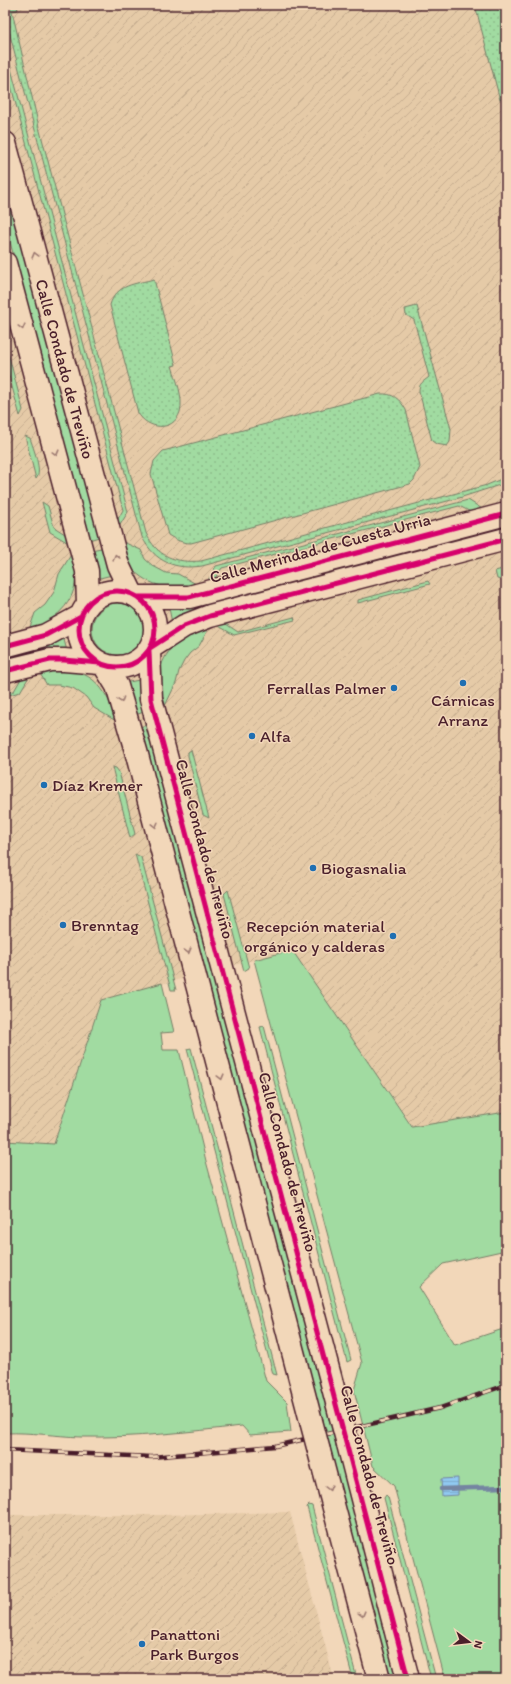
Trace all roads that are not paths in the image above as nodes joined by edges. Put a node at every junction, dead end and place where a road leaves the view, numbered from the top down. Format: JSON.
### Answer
{"nodes":[{"id":1,"x":5,"y":143,"type":"edge"},
{"id":2,"x":5,"y":262,"type":"edge"},
{"id":3,"x":506,"y":514,"type":"edge"},
{"id":4,"x":506,"y":539,"type":"edge"},
{"id":5,"x":135,"y":595,"type":"junction"},
{"id":6,"x":84,"y":610,"type":"junction"},
{"id":7,"x":5,"y":646,"type":"edge"},
{"id":8,"x":150,"y":650,"type":"junction"},
{"id":9,"x":102,"y":664,"type":"junction"},
{"id":10,"x":5,"y":671,"type":"edge"},
{"id":11,"x":379,"y":1679,"type":"edge"},
{"id":12,"x":408,"y":1679,"type":"edge"}],
"edges":[{"from":5,"to":1,"type":"street","name":"Calle Condado de Treviño","one_way":true},
{"from":2,"to":6,"type":"street","name":"Calle Condado de Treviño","one_way":true},
{"from":3,"to":5,"type":"street","name":"Calle Merindad de Cuesta Urria"},
{"from":4,"to":8,"type":"street"},
{"from":5,"to":6,"type":"street"},
{"from":5,"to":8,"type":"street"},
{"from":6,"to":7,"type":"street"},
{"from":6,"to":9,"type":"street"},
{"from":8,"to":9,"type":"street"},
{"from":8,"to":12,"type":"street","name":"Calle Condado de Treviño","bridge":true},
{"from":9,"to":10,"type":"street"},
{"from":9,"to":11,"type":"street","one_way":true,"bridge":true}]}
